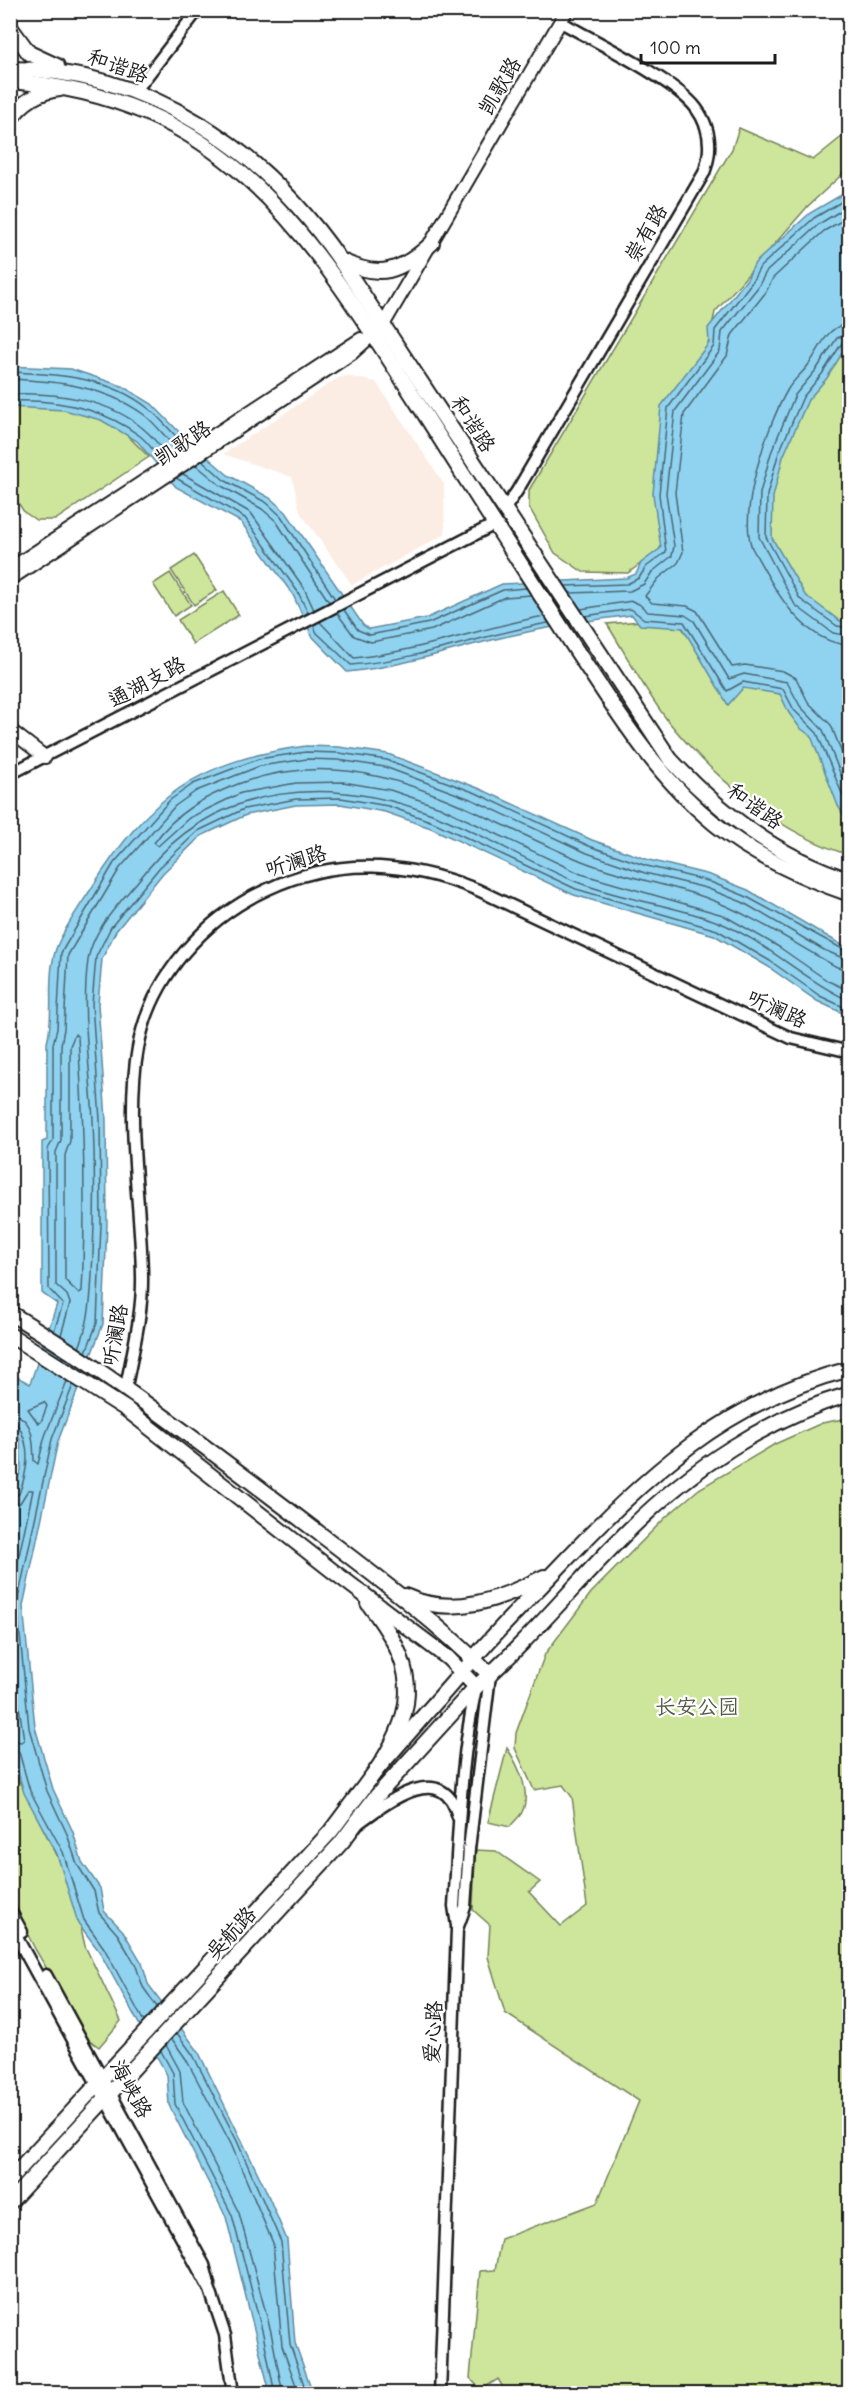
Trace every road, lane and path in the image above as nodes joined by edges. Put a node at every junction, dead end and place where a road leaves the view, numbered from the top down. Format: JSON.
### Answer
{"nodes":[{"id":1,"x":198,"y":10,"type":"edge"},
{"id":2,"x":564,"y":16,"type":"edge"},
{"id":3,"x":10,"y":27,"type":"edge"},
{"id":4,"x":10,"y":69,"type":"edge"},
{"id":5,"x":79,"y":74,"type":"junction"},
{"id":6,"x":10,"y":81,"type":"edge"},
{"id":7,"x":74,"y":88,"type":"junction"},
{"id":8,"x":134,"y":93,"type":"junction"},
{"id":9,"x":10,"y":120,"type":"edge"},
{"id":10,"x":432,"y":243,"type":"junction"},
{"id":11,"x":340,"y":260,"type":"junction"},
{"id":12,"x":378,"y":329,"type":"junction"},
{"id":13,"x":157,"y":478,"type":"junction"},
{"id":14,"x":504,"y":510,"type":"junction"},
{"id":15,"x":497,"y":527,"type":"junction"},
{"id":16,"x":10,"y":568,"type":"edge"},
{"id":17,"x":10,"y":579,"type":"edge"},
{"id":18,"x":10,"y":730,"type":"edge"},
{"id":19,"x":45,"y":757,"type":"junction"},
{"id":20,"x":10,"y":774,"type":"edge"},
{"id":21,"x":849,"y":880,"type":"edge"},
{"id":22,"x":849,"y":894,"type":"edge"},
{"id":23,"x":849,"y":1052,"type":"edge"},
{"id":24,"x":10,"y":1313,"type":"edge"},
{"id":25,"x":10,"y":1335,"type":"edge"},
{"id":26,"x":849,"y":1369,"type":"edge"},
{"id":27,"x":126,"y":1387,"type":"junction"},
{"id":28,"x":849,"y":1394,"type":"edge"},
{"id":29,"x":554,"y":1573,"type":"junction"},
{"id":30,"x":356,"y":1587,"type":"junction"},
{"id":31,"x":392,"y":1589,"type":"junction"},
{"id":32,"x":514,"y":1613,"type":"junction"},
{"id":33,"x":534,"y":1629,"type":"junction"},
{"id":34,"x":474,"y":1658,"type":"junction"},
{"id":35,"x":463,"y":1671,"type":"junction"},
{"id":36,"x":490,"y":1675,"type":"junction"},
{"id":37,"x":476,"y":1687,"type":"junction"},
{"id":38,"x":406,"y":1735,"type":"junction"},
{"id":39,"x":420,"y":1747,"type":"junction"},
{"id":40,"x":378,"y":1768,"type":"junction"},
{"id":41,"x":459,"y":1823,"type":"junction"},
{"id":42,"x":355,"y":1825,"type":"junction"},
{"id":43,"x":10,"y":1910,"type":"edge"},
{"id":44,"x":10,"y":1924,"type":"edge"},
{"id":45,"x":458,"y":1929,"type":"junction"},
{"id":46,"x":99,"y":2082,"type":"junction"},
{"id":47,"x":108,"y":2098,"type":"junction"},
{"id":48,"x":10,"y":2179,"type":"edge"},
{"id":49,"x":10,"y":2202,"type":"edge"},
{"id":50,"x":233,"y":2394,"type":"edge"},
{"id":51,"x":440,"y":2394,"type":"edge"}],
"edges":[{"from":1,"to":8,"type":"street"},
{"from":2,"to":10,"type":"main road","name":"凯歌路"},
{"from":2,"to":14,"type":"street","name":"崇有路"},
{"from":3,"to":5,"type":"main road"},
{"from":4,"to":5,"type":"main road","name":"和谐路"},
{"from":5,"to":8,"type":"main road","name":"和谐路"},
{"from":6,"to":7,"type":"main road","name":"和谐路"},
{"from":7,"to":9,"type":"main road"},
{"from":7,"to":12,"type":"main road","name":"和谐路"},
{"from":8,"to":11,"type":"main road","name":"和谐路"},
{"from":10,"to":11,"type":"main road"},
{"from":10,"to":12,"type":"main road","name":"凯歌路"},
{"from":11,"to":12,"type":"main road","name":"和谐路"},
{"from":12,"to":13,"type":"main road","name":"凯歌路"},
{"from":12,"to":14,"type":"main road","name":"和谐路"},
{"from":12,"to":15,"type":"main road","name":"和谐路"},
{"from":13,"to":16,"type":"main road","name":"凯歌路"},
{"from":13,"to":17,"type":"main road","name":"凯歌路"},
{"from":14,"to":21,"type":"main road","name":"和谐路"},
{"from":15,"to":19,"type":"street","name":"通湖支路"},
{"from":15,"to":22,"type":"main road","name":"和谐路"},
{"from":18,"to":19,"type":"main road"},
{"from":19,"to":20,"type":"street","name":"通湖支路"},
{"from":23,"to":27,"type":"street","name":"听澜路"},
{"from":24,"to":27,"type":"main road"},
{"from":25,"to":30,"type":"main road"},
{"from":26,"to":29,"type":"main road","name":"吴航路"},
{"from":27,"to":31,"type":"main road"},
{"from":28,"to":33,"type":"main road","name":"吴航路"},
{"from":29,"to":31,"type":"main road"},
{"from":29,"to":32,"type":"main road","name":"吴航路"},
{"from":30,"to":35,"type":"main road"},
{"from":30,"to":40,"type":"main road"},
{"from":31,"to":34,"type":"main road"},
{"from":32,"to":33,"type":"main road"},
{"from":32,"to":34,"type":"main road","name":"吴航路"},
{"from":33,"to":36,"type":"main road","name":"吴航路"},
{"from":34,"to":35,"type":"main road","name":"吴航路"},
{"from":34,"to":36,"type":"main road"},
{"from":35,"to":37,"type":"main road"},
{"from":35,"to":38,"type":"main road","name":"吴航路"},
{"from":36,"to":37,"type":"main road","name":"吴航路"},
{"from":36,"to":45,"type":"street","name":"爱心路"},
{"from":37,"to":39,"type":"main road","name":"吴航路"},
{"from":37,"to":41,"type":"street"},
{"from":38,"to":39,"type":"main road"},
{"from":38,"to":40,"type":"main road","name":"吴航路"},
{"from":39,"to":42,"type":"main road","name":"吴航路"},
{"from":40,"to":46,"type":"main road","name":"吴航路"},
{"from":41,"to":42,"type":"street"},
{"from":41,"to":45,"type":"street"},
{"from":42,"to":47,"type":"main road","name":"吴航路"},
{"from":43,"to":46,"type":"street","name":"海峡路"},
{"from":44,"to":46,"type":"street","name":"海峡路"},
{"from":45,"to":51,"type":"street","name":"爱心路"},
{"from":46,"to":47,"type":"street","name":"海峡路"},
{"from":46,"to":48,"type":"main road","name":"吴航路"},
{"from":47,"to":49,"type":"main road","name":"吴航路"},
{"from":47,"to":50,"type":"street","name":"海峡路"}]}
